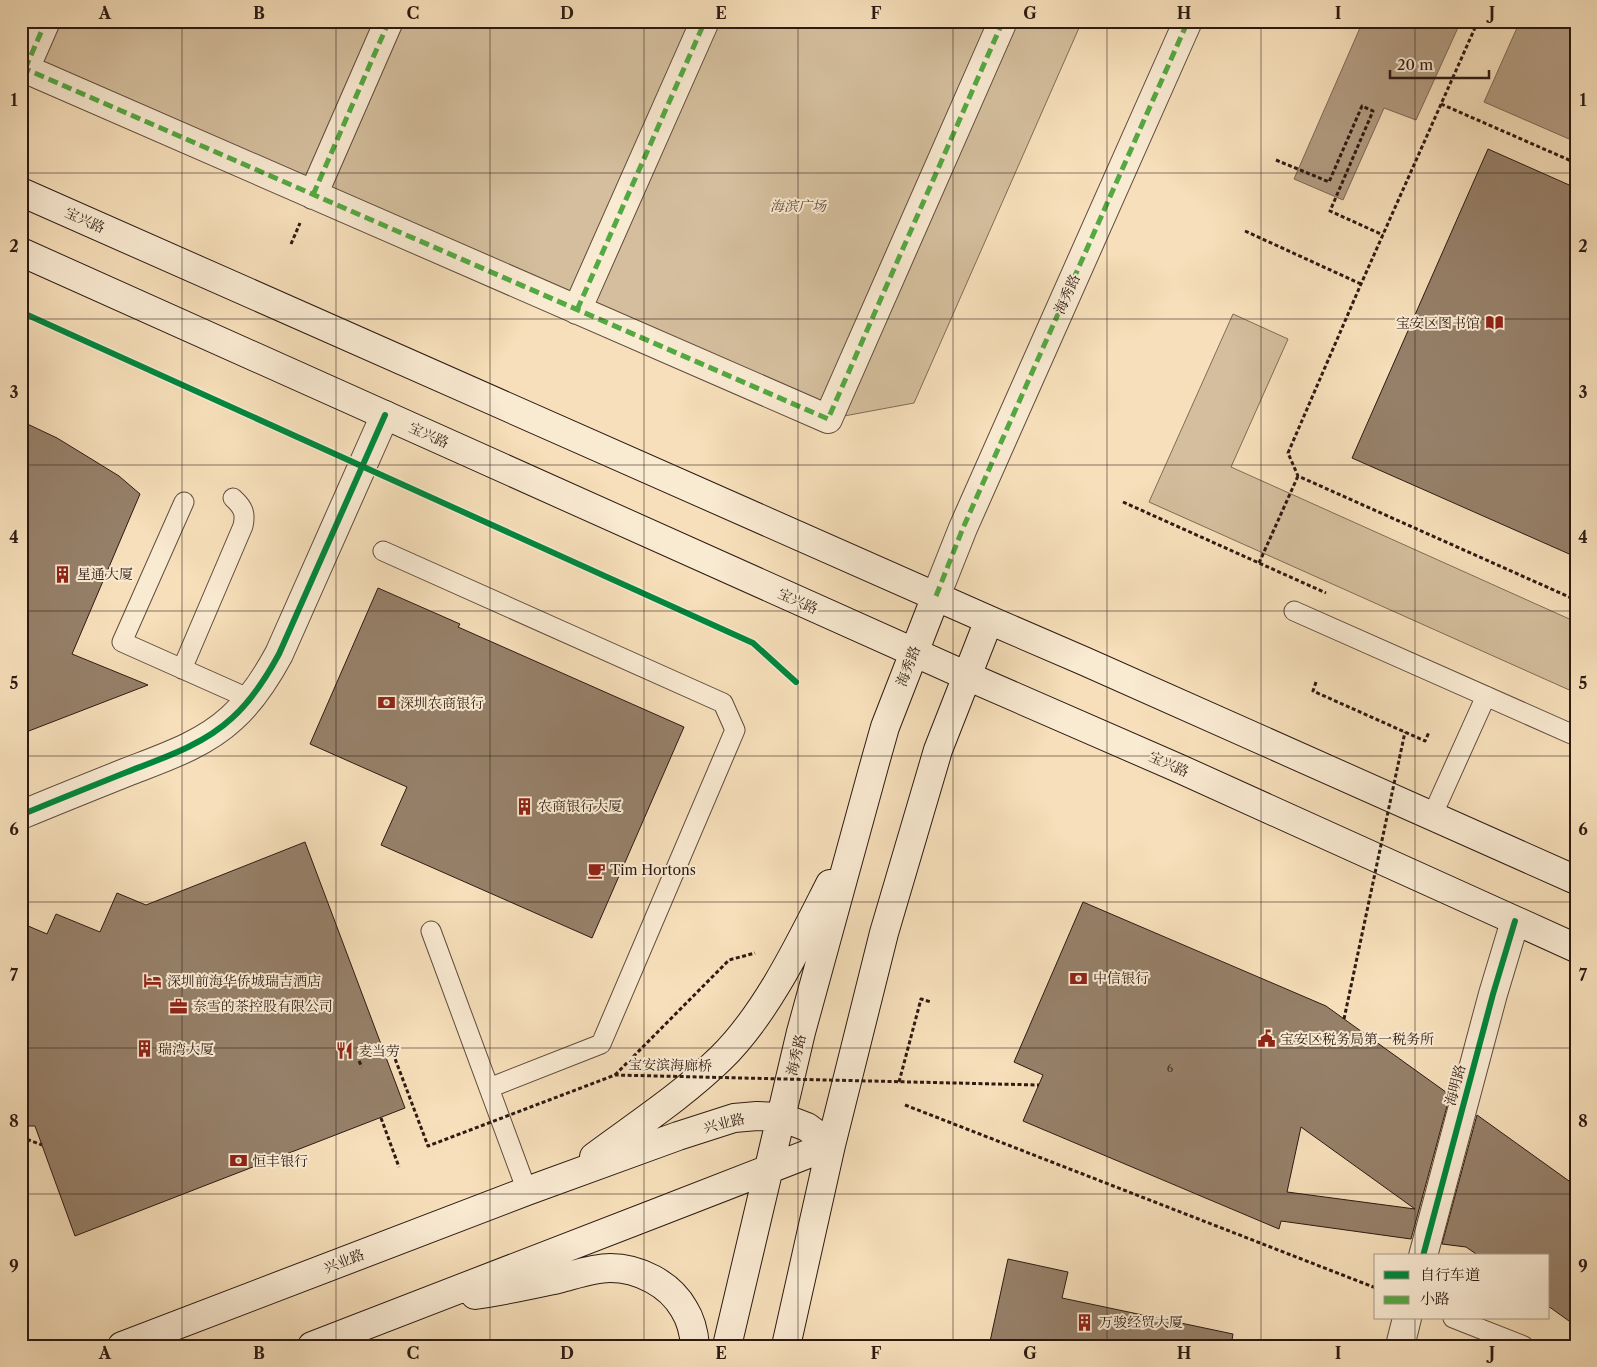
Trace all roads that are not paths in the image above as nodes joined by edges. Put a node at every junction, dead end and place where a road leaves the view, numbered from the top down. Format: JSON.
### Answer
{"nodes":[{"id":1,"x":46,"y":21,"type":"edge"},
{"id":2,"x":389,"y":21,"type":"edge"},
{"id":3,"x":704,"y":21,"type":"edge"},
{"id":4,"x":1003,"y":21,"type":"edge"},
{"id":5,"x":1188,"y":21,"type":"edge"},
{"id":6,"x":23,"y":68,"type":"edge"},
{"id":7,"x":21,"y":192,"type":"edge"},
{"id":8,"x":313,"y":195,"type":"junction"},
{"id":9,"x":21,"y":252,"type":"edge"},
{"id":10,"x":577,"y":310,"type":"junction"},
{"id":11,"x":385,"y":415,"type":"junction"},
{"id":12,"x":234,"y":498,"type":"dead end"},
{"id":13,"x":184,"y":502,"type":"dead end"},
{"id":14,"x":383,"y":552,"type":"dead end"},
{"id":15,"x":936,"y":596,"type":"junction"},
{"id":16,"x":1294,"y":611,"type":"dead end"},
{"id":17,"x":989,"y":620,"type":"junction"},
{"id":18,"x":913,"y":652,"type":"junction"},
{"id":19,"x":182,"y":669,"type":"junction"},
{"id":20,"x":967,"y":676,"type":"junction"},
{"id":21,"x":1486,"y":696,"type":"junction"},
{"id":22,"x":250,"y":699,"type":"junction"},
{"id":23,"x":1576,"y":736,"type":"edge"},
{"id":24,"x":21,"y":814,"type":"edge"},
{"id":25,"x":1432,"y":816,"type":"junction"},
{"id":26,"x":857,"y":831,"type":"junction"},
{"id":27,"x":1576,"y":880,"type":"edge"},
{"id":28,"x":1515,"y":921,"type":"junction"},
{"id":29,"x":431,"y":931,"type":"dead end"},
{"id":30,"x":1576,"y":948,"type":"edge"},
{"id":31,"x":489,"y":1088,"type":"junction"},
{"id":32,"x":781,"y":1117,"type":"junction"},
{"id":33,"x":831,"y":1146,"type":"junction"},
{"id":34,"x":768,"y":1170,"type":"junction"},
{"id":35,"x":567,"y":1176,"type":"junction"},
{"id":36,"x":528,"y":1191,"type":"junction"},
{"id":37,"x":1424,"y":1254,"type":"edge"},
{"id":38,"x":431,"y":1300,"type":"junction"},
{"id":39,"x":1406,"y":1320,"type":"edge"},
{"id":40,"x":1458,"y":1320,"type":"edge"},
{"id":41,"x":122,"y":1346,"type":"edge"},
{"id":42,"x":312,"y":1346,"type":"edge"},
{"id":43,"x":695,"y":1346,"type":"edge"},
{"id":44,"x":727,"y":1346,"type":"edge"},
{"id":45,"x":786,"y":1346,"type":"edge"},
{"id":46,"x":1400,"y":1346,"type":"edge"},
{"id":47,"x":1524,"y":1346,"type":"edge"}],
"edges":[{"from":1,"to":6,"type":"main road"},
{"from":2,"to":8,"type":"main road"},
{"from":3,"to":10,"type":"main road"},
{"from":4,"to":10,"type":"main road"},
{"from":5,"to":15,"type":"main road","name":"海秀路"},
{"from":6,"to":8,"type":"main road"},
{"from":7,"to":15,"type":"main road","name":"宝兴路"},
{"from":8,"to":10,"type":"main road"},
{"from":9,"to":11,"type":"main road","name":"宝兴路"},
{"from":11,"to":18,"type":"main road","name":"宝兴路"},
{"from":11,"to":22,"type":"main road"},
{"from":12,"to":19,"type":"lane"},
{"from":13,"to":19,"type":"lane"},
{"from":14,"to":31,"type":"lane"},
{"from":15,"to":17,"type":"main road","name":"宝兴路"},
{"from":15,"to":18,"type":"main road","name":"海秀路"},
{"from":16,"to":21,"type":"lane"},
{"from":17,"to":20,"type":"main road"},
{"from":17,"to":25,"type":"main road","name":"宝兴路"},
{"from":18,"to":20,"type":"main road","name":"宝兴路"},
{"from":18,"to":26,"type":"main road","name":"海秀路"},
{"from":19,"to":22,"type":"lane"},
{"from":20,"to":28,"type":"main road","name":"宝兴路"},
{"from":20,"to":33,"type":"main road"},
{"from":21,"to":23,"type":"lane"},
{"from":21,"to":25,"type":"lane"},
{"from":22,"to":24,"type":"main road"},
{"from":25,"to":27,"type":"main road","name":"宝兴路"},
{"from":26,"to":32,"type":"main road","name":"海秀路"},
{"from":26,"to":35,"type":"main road"},
{"from":28,"to":30,"type":"main road","name":"宝兴路"},
{"from":28,"to":37,"type":"main road","name":"海明路"},
{"from":29,"to":31,"type":"lane"},
{"from":31,"to":36,"type":"lane"},
{"from":32,"to":33,"type":"main road","name":"兴业路"},
{"from":32,"to":34,"type":"main road","name":"海秀路"},
{"from":32,"to":35,"type":"main road","name":"兴业路"},
{"from":33,"to":34,"type":"main road"},
{"from":33,"to":45,"type":"main road"},
{"from":34,"to":38,"type":"main road"},
{"from":34,"to":44,"type":"main road","name":"海秀路"},
{"from":35,"to":36,"type":"main road","name":"兴业路"},
{"from":36,"to":41,"type":"main road","name":"兴业路"},
{"from":38,"to":42,"type":"main road"},
{"from":38,"to":43,"type":"main road"},
{"from":39,"to":46,"type":"main road"},
{"from":40,"to":47,"type":"lane"}]}
